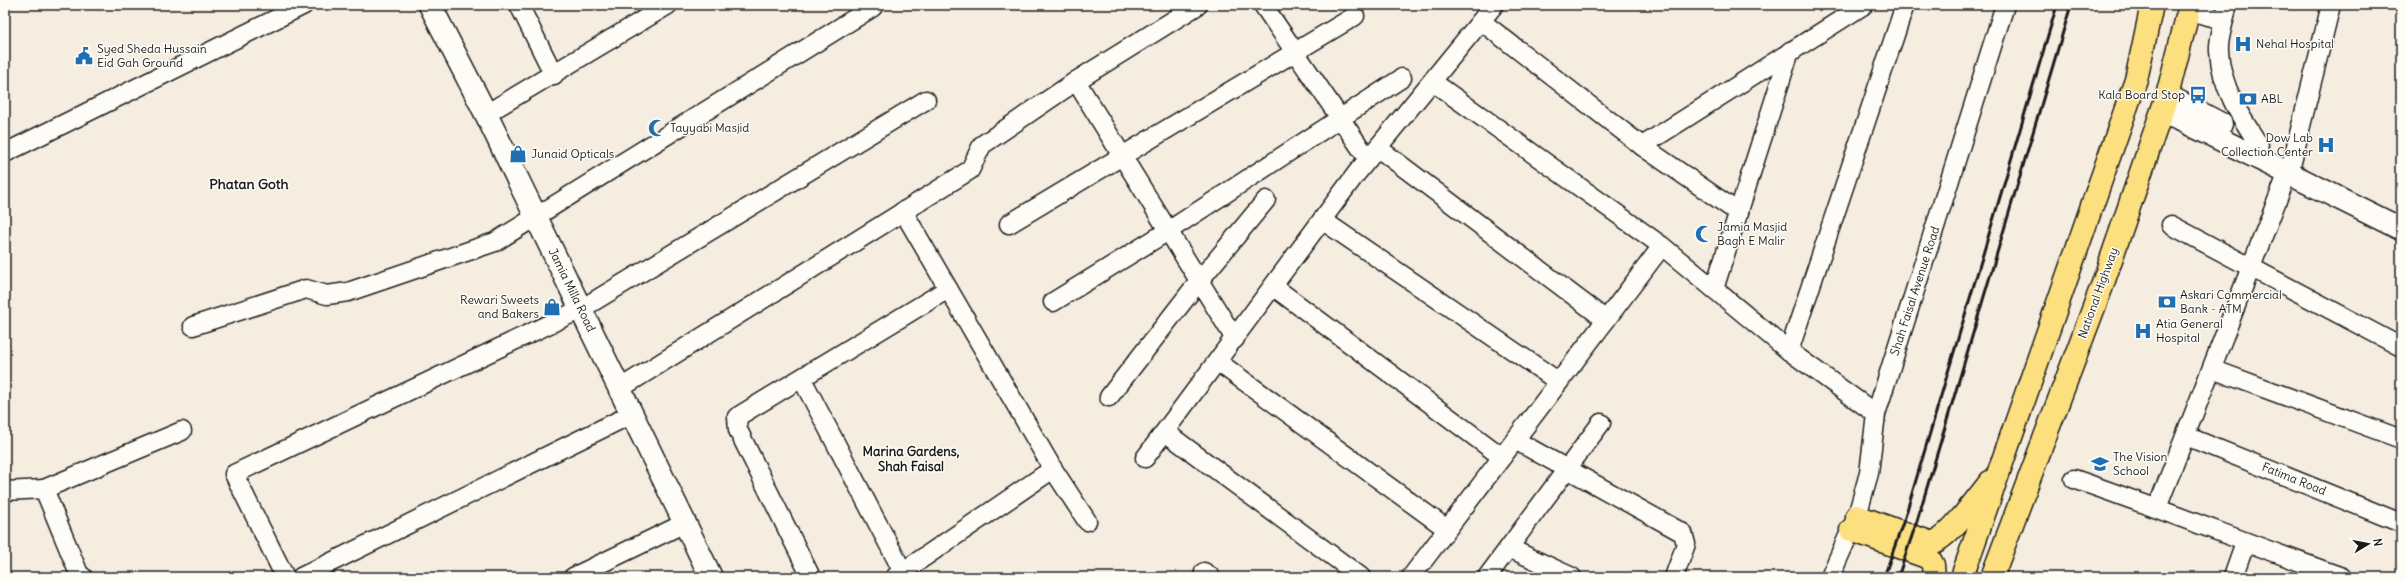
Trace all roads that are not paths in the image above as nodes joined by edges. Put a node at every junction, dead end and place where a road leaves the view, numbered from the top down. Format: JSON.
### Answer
{"nodes":[{"id":1,"x":304,"y":5,"type":"edge"},
{"id":2,"x":430,"y":5,"type":"edge"},
{"id":3,"x":519,"y":5,"type":"edge"},
{"id":4,"x":668,"y":5,"type":"edge"},
{"id":5,"x":1198,"y":5,"type":"edge"},
{"id":6,"x":1263,"y":5,"type":"edge"},
{"id":7,"x":1494,"y":5,"type":"edge"},
{"id":8,"x":1864,"y":5,"type":"edge"},
{"id":9,"x":1905,"y":5,"type":"edge"},
{"id":10,"x":2005,"y":5,"type":"edge"},
{"id":11,"x":2152,"y":5,"type":"edge"},
{"id":12,"x":2331,"y":5,"type":"edge"},
{"id":13,"x":874,"y":7,"type":"dead end"},
{"id":14,"x":2189,"y":8,"type":"edge"},
{"id":15,"x":2226,"y":13,"type":"edge"},
{"id":16,"x":1356,"y":16,"type":"dead end"},
{"id":17,"x":1481,"y":21,"type":"junction"},
{"id":18,"x":1790,"y":51,"type":"junction"},
{"id":19,"x":1296,"y":52,"type":"junction"},
{"id":20,"x":554,"y":76,"type":"junction"},
{"id":21,"x":1402,"y":78,"type":"dead end"},
{"id":22,"x":1076,"y":81,"type":"junction"},
{"id":23,"x":1433,"y":82,"type":"junction"},
{"id":24,"x":926,"y":100,"type":"dead end"},
{"id":25,"x":2165,"y":105,"type":"junction"},
{"id":26,"x":486,"y":114,"type":"junction"},
{"id":27,"x":1339,"y":118,"type":"junction"},
{"id":28,"x":2259,"y":145,"type":"junction"},
{"id":29,"x":1642,"y":146,"type":"junction"},
{"id":30,"x":5,"y":152,"type":"edge"},
{"id":31,"x":1373,"y":154,"type":"junction"},
{"id":32,"x":1122,"y":157,"type":"junction"},
{"id":33,"x":2290,"y":167,"type":"junction"},
{"id":34,"x":1266,"y":200,"type":"dead end"},
{"id":35,"x":903,"y":211,"type":"junction"},
{"id":36,"x":1738,"y":213,"type":"junction"},
{"id":37,"x":2401,"y":214,"type":"edge"},
{"id":38,"x":536,"y":217,"type":"junction"},
{"id":39,"x":1322,"y":220,"type":"junction"},
{"id":40,"x":1009,"y":224,"type":"dead end"},
{"id":41,"x":2171,"y":225,"type":"dead end"},
{"id":42,"x":2401,"y":229,"type":"edge"},
{"id":43,"x":1168,"y":231,"type":"junction"},
{"id":44,"x":1662,"y":246,"type":"junction"},
{"id":45,"x":2253,"y":266,"type":"junction"},
{"id":46,"x":1199,"y":281,"type":"junction"},
{"id":47,"x":1274,"y":287,"type":"junction"},
{"id":48,"x":948,"y":289,"type":"junction"},
{"id":49,"x":1714,"y":289,"type":"junction"},
{"id":50,"x":1053,"y":302,"type":"dead end"},
{"id":51,"x":581,"y":309,"type":"junction"},
{"id":52,"x":1606,"y":320,"type":"junction"},
{"id":53,"x":193,"y":326,"type":"dead end"},
{"id":54,"x":1235,"y":339,"type":"junction"},
{"id":55,"x":2401,"y":347,"type":"edge"},
{"id":56,"x":1789,"y":351,"type":"junction"},
{"id":57,"x":1218,"y":362,"type":"junction"},
{"id":58,"x":2212,"y":370,"type":"junction"},
{"id":59,"x":802,"y":379,"type":"junction"},
{"id":60,"x":1559,"y":382,"type":"junction"},
{"id":61,"x":619,"y":389,"type":"junction"},
{"id":62,"x":1109,"y":397,"type":"dead end"},
{"id":63,"x":632,"y":414,"type":"junction"},
{"id":64,"x":1876,"y":414,"type":"junction"},
{"id":65,"x":1601,"y":423,"type":"dead end"},
{"id":66,"x":182,"y":431,"type":"dead end"},
{"id":67,"x":1165,"y":432,"type":"junction"},
{"id":68,"x":2186,"y":436,"type":"junction"},
{"id":69,"x":2401,"y":439,"type":"edge"},
{"id":70,"x":1515,"y":440,"type":"junction"},
{"id":71,"x":1502,"y":457,"type":"junction"},
{"id":72,"x":1145,"y":458,"type":"dead end"},
{"id":73,"x":1569,"y":468,"type":"junction"},
{"id":74,"x":1054,"y":469,"type":"junction"},
{"id":75,"x":1999,"y":472,"type":"junction"},
{"id":76,"x":2074,"y":479,"type":"dead end"},
{"id":77,"x":44,"y":489,"type":"junction"},
{"id":78,"x":5,"y":492,"type":"edge"},
{"id":79,"x":2158,"y":508,"type":"junction"},
{"id":80,"x":1087,"y":521,"type":"dead end"},
{"id":81,"x":2401,"y":522,"type":"edge"},
{"id":82,"x":685,"y":523,"type":"junction"},
{"id":83,"x":1854,"y":523,"type":"junction"},
{"id":84,"x":1447,"y":529,"type":"junction"},
{"id":85,"x":2245,"y":543,"type":"junction"},
{"id":86,"x":1509,"y":548,"type":"junction"},
{"id":87,"x":899,"y":574,"type":"edge"},
{"id":88,"x":79,"y":576,"type":"edge"},
{"id":89,"x":285,"y":577,"type":"edge"},
{"id":90,"x":301,"y":577,"type":"edge"},
{"id":91,"x":573,"y":577,"type":"edge"},
{"id":92,"x":712,"y":577,"type":"edge"},
{"id":93,"x":811,"y":577,"type":"edge"},
{"id":94,"x":1361,"y":577,"type":"edge"},
{"id":95,"x":1411,"y":577,"type":"edge"},
{"id":96,"x":1487,"y":577,"type":"edge"},
{"id":97,"x":1572,"y":577,"type":"edge"},
{"id":98,"x":1674,"y":577,"type":"edge"},
{"id":99,"x":1830,"y":577,"type":"edge"},
{"id":100,"x":1934,"y":577,"type":"edge"},
{"id":101,"x":1962,"y":577,"type":"edge"},
{"id":102,"x":1992,"y":577,"type":"edge"},
{"id":103,"x":2233,"y":577,"type":"edge"},
{"id":104,"x":2342,"y":577,"type":"edge"}],
"edges":[{"from":1,"to":30,"type":"street"},
{"from":2,"to":26,"type":"main road","name":"Jamia Milla Road"},
{"from":3,"to":20,"type":"street"},
{"from":4,"to":20,"type":"street"},
{"from":5,"to":22,"type":"street"},
{"from":6,"to":19,"type":"street"},
{"from":7,"to":17,"type":"street"},
{"from":8,"to":18,"type":"street"},
{"from":9,"to":56,"type":"street"},
{"from":10,"to":64,"type":"street","name":"Shah Faisal Avenue Road"},
{"from":11,"to":75,"type":"highway"},
{"from":12,"to":33,"type":"street"},
{"from":13,"to":38,"type":"street"},
{"from":14,"to":15,"type":"street"},
{"from":14,"to":25,"type":"highway","name":"National Highway"},
{"from":15,"to":28,"type":"street"},
{"from":16,"to":19,"type":"street"},
{"from":17,"to":23,"type":"street"},
{"from":17,"to":29,"type":"street"},
{"from":18,"to":29,"type":"street"},
{"from":18,"to":36,"type":"street"},
{"from":19,"to":27,"type":"street"},
{"from":19,"to":32,"type":"street"},
{"from":20,"to":26,"type":"street"},
{"from":21,"to":27,"type":"street"},
{"from":22,"to":32,"type":"street"},
{"from":22,"to":35,"type":"street"},
{"from":23,"to":31,"type":"street"},
{"from":23,"to":44,"type":"street"},
{"from":24,"to":51,"type":"street"},
{"from":25,"to":28,"type":"main road"},
{"from":25,"to":33,"type":"main road"},
{"from":25,"to":102,"type":"highway","name":"National Highway"},
{"from":26,"to":38,"type":"main road","name":"Jamia Milla Road"},
{"from":27,"to":31,"type":"street"},
{"from":27,"to":43,"type":"street"},
{"from":28,"to":33,"type":"main road"},
{"from":29,"to":36,"type":"street"},
{"from":31,"to":39,"type":"street"},
{"from":31,"to":52,"type":"street"},
{"from":32,"to":40,"type":"street"},
{"from":32,"to":43,"type":"street"},
{"from":33,"to":37,"type":"main road"},
{"from":33,"to":42,"type":"main road"},
{"from":33,"to":45,"type":"street"},
{"from":34,"to":46,"type":"street"},
{"from":35,"to":48,"type":"street"},
{"from":35,"to":61,"type":"street"},
{"from":36,"to":49,"type":"street"},
{"from":38,"to":51,"type":"main road","name":"Jamia Milla Road"},
{"from":38,"to":53,"type":"street"},
{"from":39,"to":47,"type":"street"},
{"from":39,"to":60,"type":"street"},
{"from":41,"to":45,"type":"street"},
{"from":43,"to":46,"type":"street"},
{"from":43,"to":50,"type":"street"},
{"from":44,"to":49,"type":"street"},
{"from":44,"to":52,"type":"street"},
{"from":45,"to":55,"type":"street"},
{"from":45,"to":58,"type":"street"},
{"from":46,"to":54,"type":"street"},
{"from":46,"to":62,"type":"street"},
{"from":47,"to":54,"type":"street"},
{"from":47,"to":71,"type":"street"},
{"from":48,"to":59,"type":"street"},
{"from":48,"to":74,"type":"street"},
{"from":49,"to":56,"type":"street"},
{"from":51,"to":61,"type":"main road","name":"Jamia Milla Road"},
{"from":51,"to":89,"type":"street"},
{"from":52,"to":60,"type":"street"},
{"from":54,"to":57,"type":"street"},
{"from":56,"to":64,"type":"street"},
{"from":57,"to":67,"type":"street"},
{"from":57,"to":84,"type":"street"},
{"from":58,"to":68,"type":"street"},
{"from":58,"to":69,"type":"street"},
{"from":59,"to":87,"type":"street"},
{"from":59,"to":93,"type":"street"},
{"from":60,"to":70,"type":"street"},
{"from":61,"to":63,"type":"main road","name":"Jamia Milla Road"},
{"from":63,"to":82,"type":"main road","name":"Jamia Milla Road"},
{"from":63,"to":90,"type":"street"},
{"from":64,"to":83,"type":"street","name":"Shah Faisal Avenue Road"},
{"from":65,"to":73,"type":"street"},
{"from":66,"to":77,"type":"street"},
{"from":67,"to":72,"type":"street"},
{"from":67,"to":94,"type":"street"},
{"from":68,"to":79,"type":"street"},
{"from":68,"to":81,"type":"street","name":"Fatima Road"},
{"from":70,"to":71,"type":"street"},
{"from":70,"to":73,"type":"street"},
{"from":71,"to":84,"type":"street"},
{"from":73,"to":86,"type":"street"},
{"from":73,"to":98,"type":"street"},
{"from":74,"to":80,"type":"street"},
{"from":74,"to":87,"type":"street"},
{"from":75,"to":83,"type":"highway"},
{"from":75,"to":101,"type":"highway"},
{"from":76,"to":79,"type":"street"},
{"from":77,"to":78,"type":"street"},
{"from":77,"to":88,"type":"street"},
{"from":79,"to":85,"type":"street"},
{"from":82,"to":91,"type":"street"},
{"from":82,"to":92,"type":"main road","name":"Jamia Milla Road"},
{"from":83,"to":99,"type":"street","name":"Shah Faisal Avenue Road"},
{"from":83,"to":100,"type":"highway"},
{"from":84,"to":95,"type":"street"},
{"from":85,"to":103,"type":"street"},
{"from":85,"to":104,"type":"street"},
{"from":86,"to":96,"type":"street"},
{"from":86,"to":97,"type":"street"}]}
